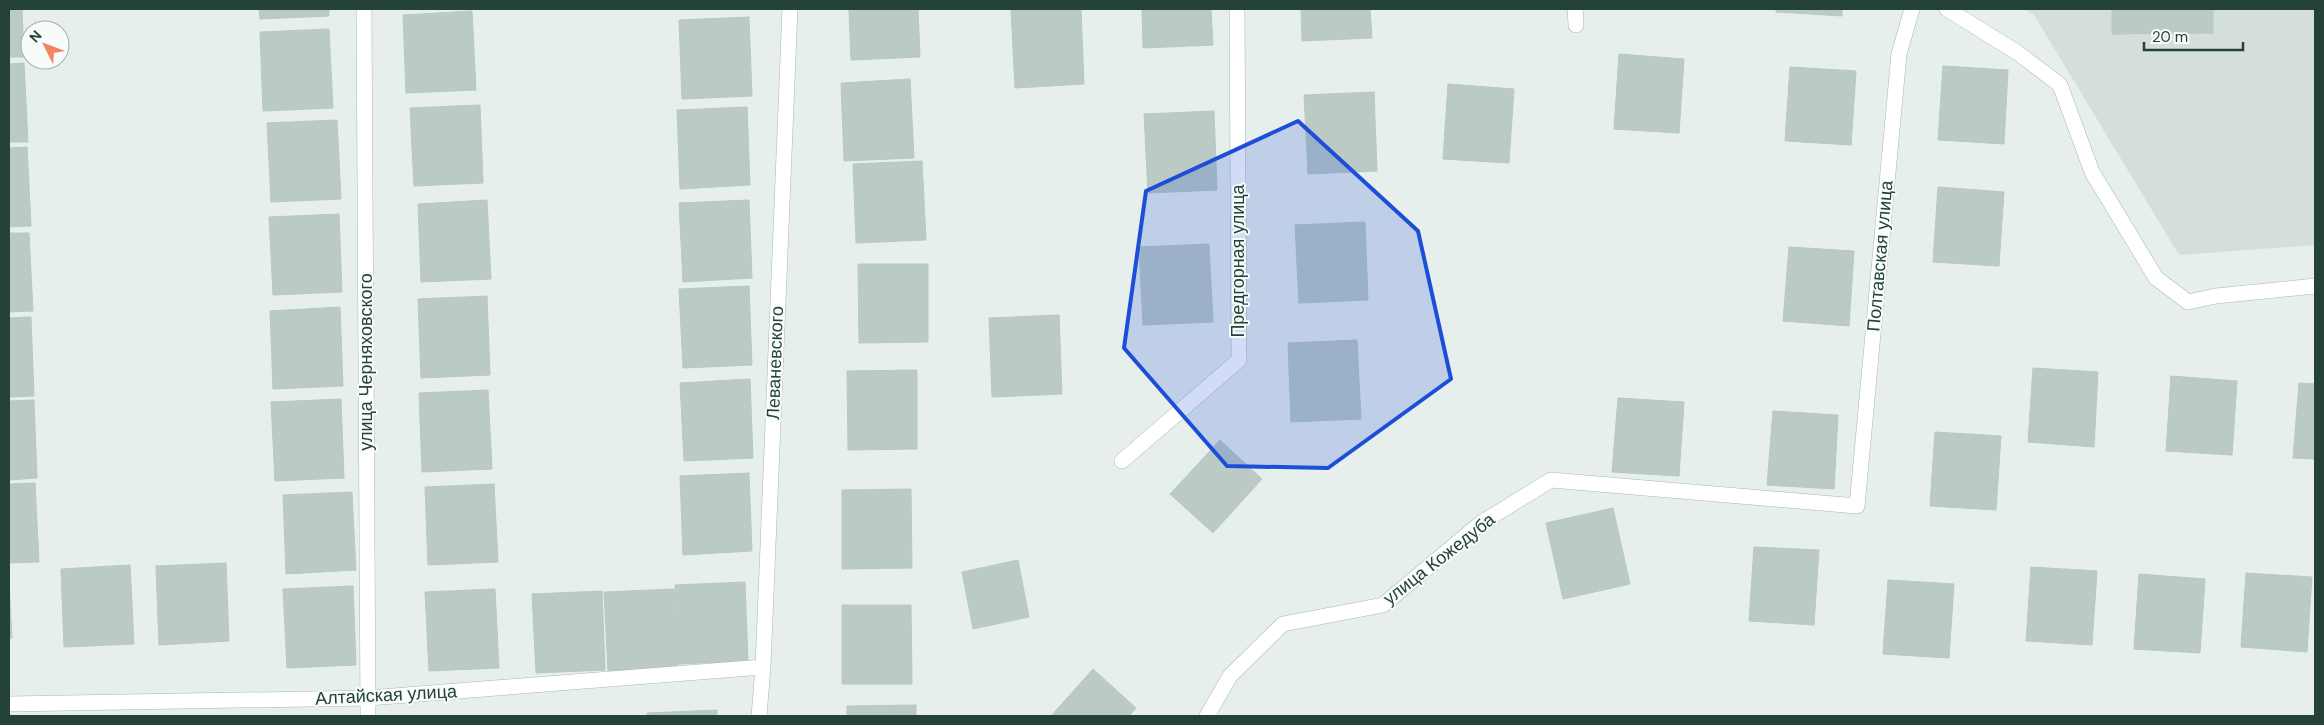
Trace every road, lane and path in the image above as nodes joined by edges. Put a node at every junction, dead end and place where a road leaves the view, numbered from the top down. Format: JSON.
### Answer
{"nodes":[{"id":1,"x":364,"y":9,"type":"edge"},
{"id":2,"x":790,"y":9,"type":"edge"},
{"id":3,"x":1237,"y":9,"type":"edge"},
{"id":4,"x":1576,"y":9,"type":"edge"},
{"id":5,"x":1912,"y":9,"type":"edge"},
{"id":6,"x":1947,"y":9,"type":"edge"},
{"id":7,"x":1576,"y":25,"type":"dead end"},
{"id":8,"x":2315,"y":286,"type":"edge"},
{"id":9,"x":1122,"y":461,"type":"dead end"},
{"id":10,"x":1858,"y":506,"type":"joint"},
{"id":11,"x":763,"y":666,"type":"junction"},
{"id":12,"x":368,"y":698,"type":"junction"},
{"id":13,"x":9,"y":704,"type":"edge"},
{"id":14,"x":368,"y":716,"type":"edge"},
{"id":15,"x":759,"y":716,"type":"edge"},
{"id":16,"x":1206,"y":716,"type":"edge"}],
"edges":[{"from":1,"to":12,"type":"street","name":"улица Черняховского"},
{"from":2,"to":11,"type":"street","name":"Леваневского"},
{"from":3,"to":9,"type":"street","name":"Предгорная улица"},
{"from":4,"to":7,"type":"street"},
{"from":5,"to":10,"type":"street","name":"Полтавская улица"},
{"from":6,"to":8,"type":"street"},
{"from":10,"to":16,"type":"street","name":"улица Кожедуба"},
{"from":11,"to":12,"type":"street","name":"Алтайская улица"},
{"from":11,"to":15,"type":"street","name":"Леваневского"},
{"from":12,"to":13,"type":"street","name":"Алтайская улица"},
{"from":12,"to":14,"type":"street","name":"улица Черняховского"}]}
